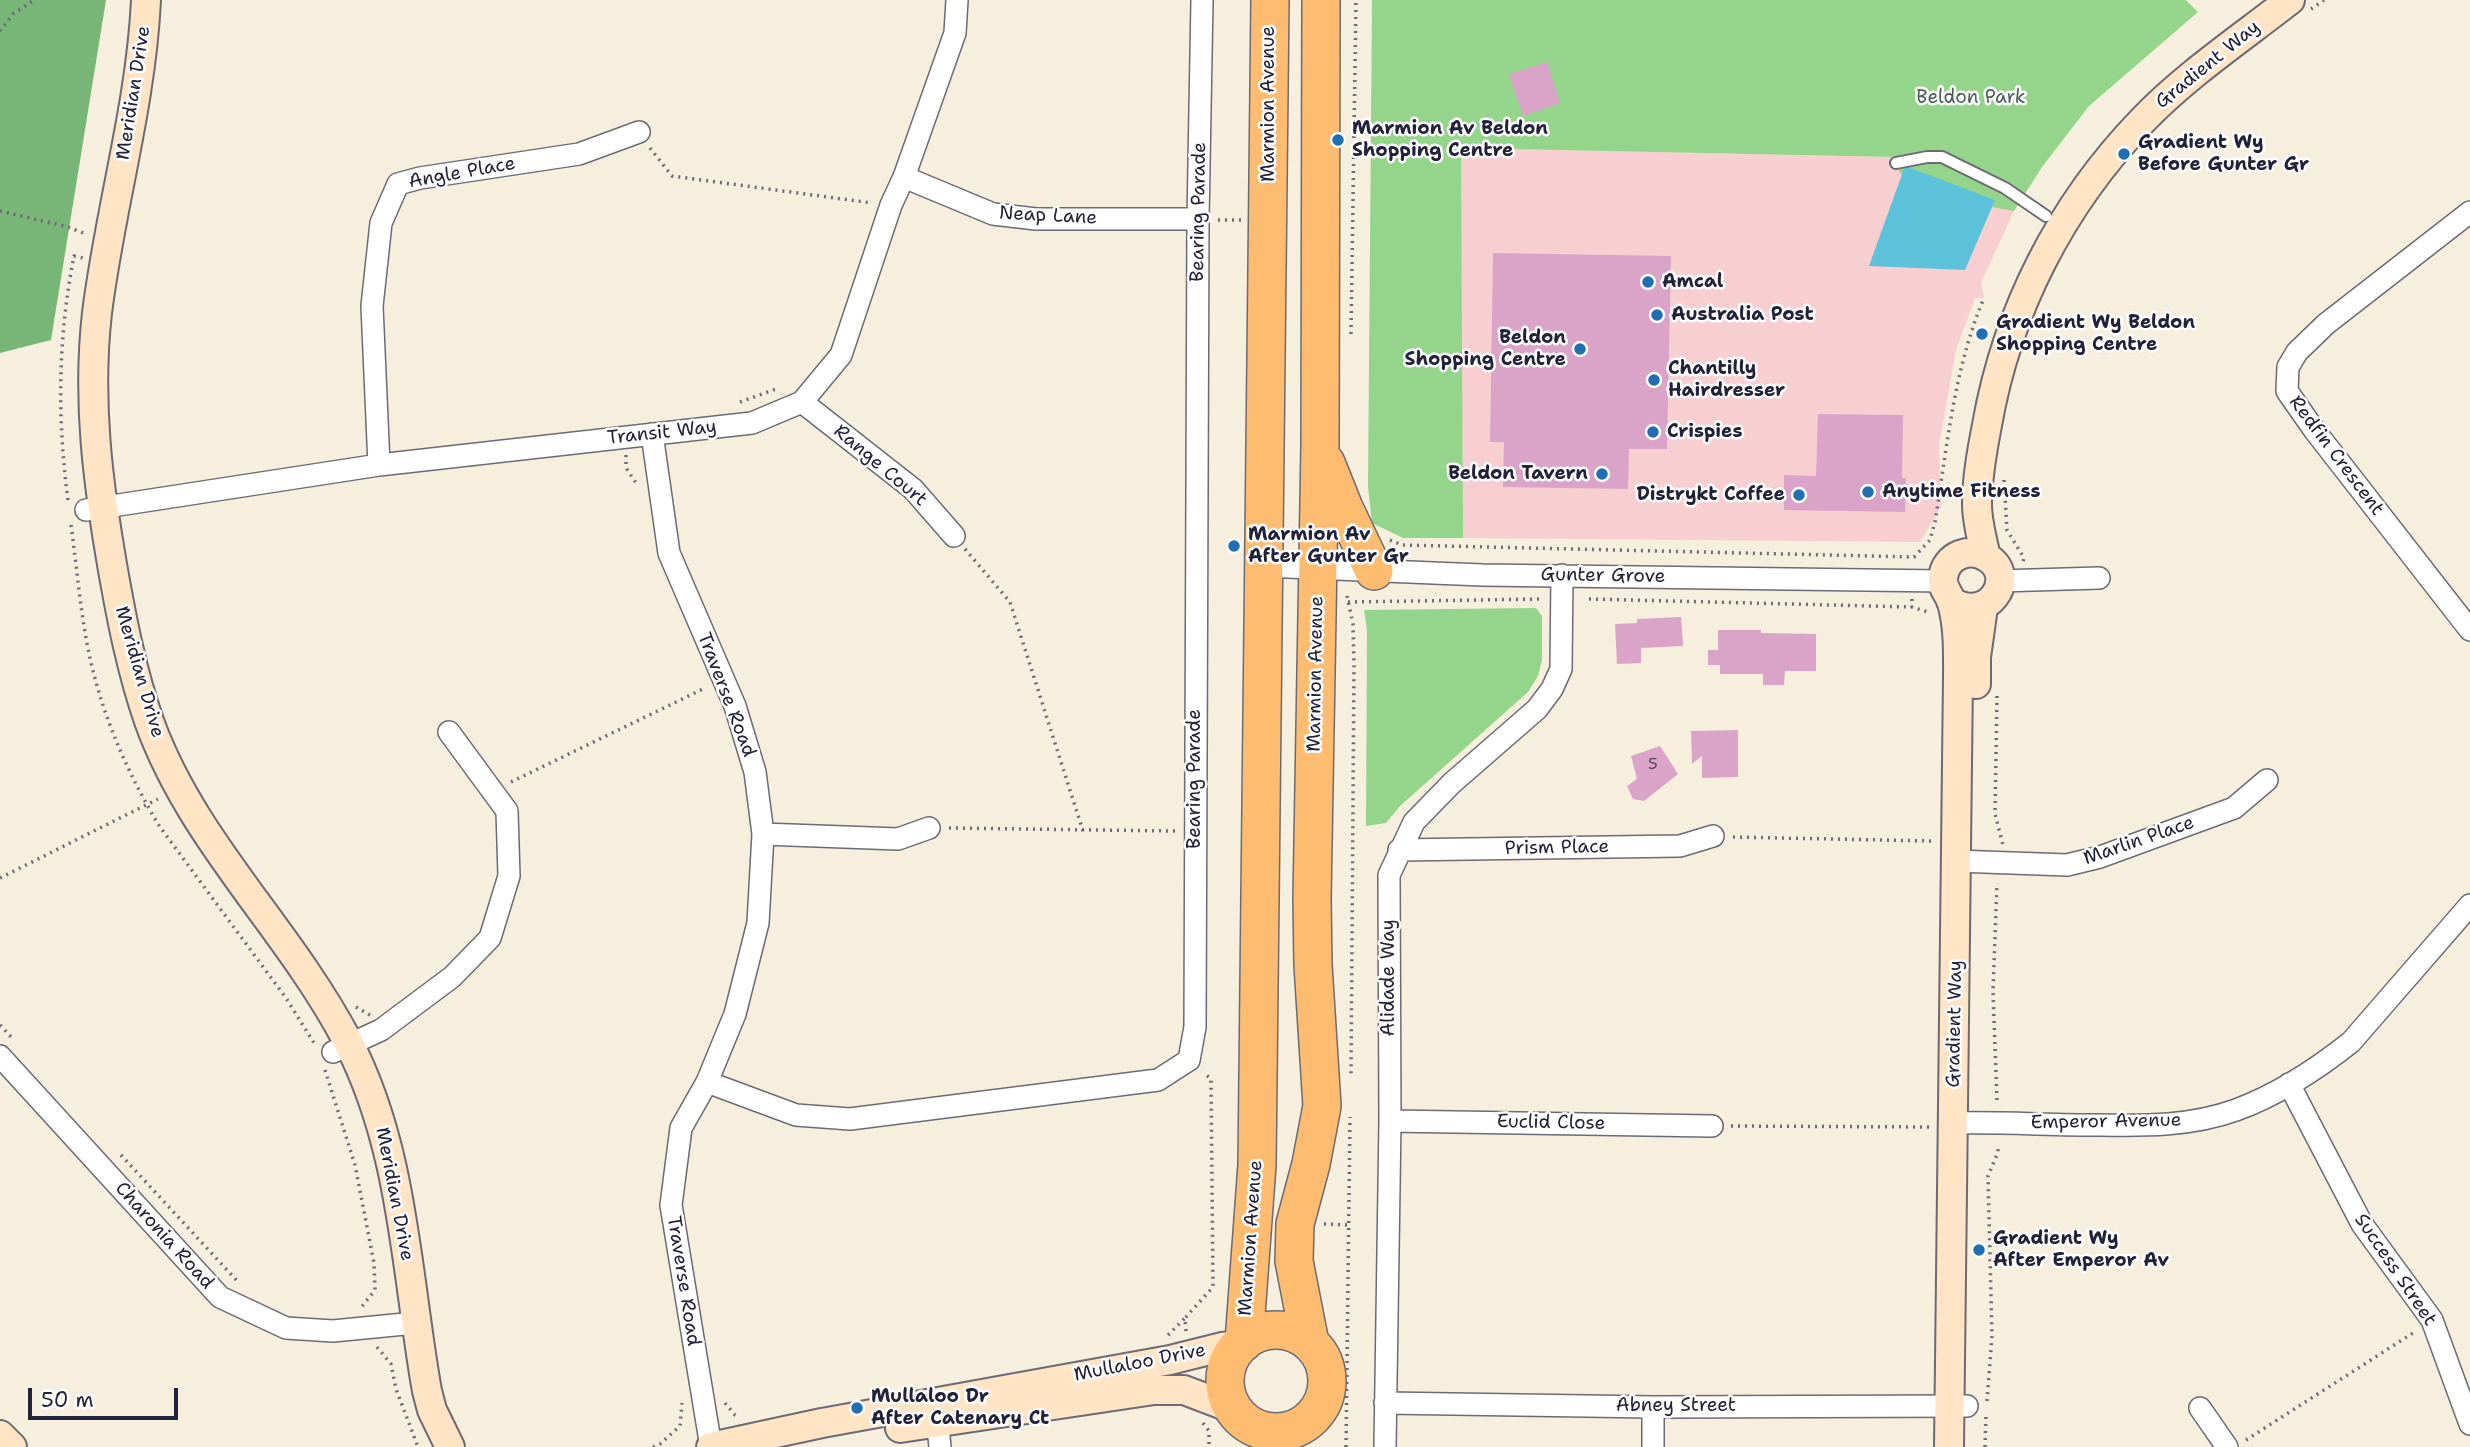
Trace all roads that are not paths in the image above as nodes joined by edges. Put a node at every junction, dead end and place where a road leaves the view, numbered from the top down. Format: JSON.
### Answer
{"nodes":[{"id":1,"x":130,"y":0,"type":"edge"},
{"id":2,"x":146,"y":0,"type":"edge"},
{"id":3,"x":957,"y":0,"type":"edge"},
{"id":4,"x":1202,"y":0,"type":"edge"},
{"id":5,"x":1270,"y":0,"type":"edge"},
{"id":6,"x":1321,"y":0,"type":"edge"},
{"id":7,"x":2260,"y":0,"type":"edge"},
{"id":8,"x":2297,"y":7,"type":"edge"},
{"id":9,"x":639,"y":132,"type":"road end"},
{"id":10,"x":1896,"y":163,"type":"dead end"},
{"id":11,"x":904,"y":177,"type":"junction"},
{"id":12,"x":2470,"y":212,"type":"edge"},
{"id":13,"x":2046,"y":216,"type":"junction"},
{"id":14,"x":1198,"y":219,"type":"junction"},
{"id":15,"x":802,"y":402,"type":"junction"},
{"id":16,"x":652,"y":434,"type":"junction"},
{"id":17,"x":1320,"y":445,"type":"junction"},
{"id":18,"x":379,"y":465,"type":"junction"},
{"id":19,"x":94,"y":509,"type":"junction"},
{"id":20,"x":954,"y":536,"type":"road end"},
{"id":21,"x":1264,"y":566,"type":"junction"},
{"id":22,"x":1346,"y":570,"type":"junction"},
{"id":23,"x":2003,"y":572,"type":"junction"},
{"id":24,"x":1562,"y":575,"type":"junction"},
{"id":25,"x":2099,"y":579,"type":"dead end"},
{"id":26,"x":1950,"y":580,"type":"junction"},
{"id":27,"x":1983,"y":607,"type":"junction"},
{"id":28,"x":2470,"y":629,"type":"edge"},
{"id":29,"x":449,"y":732,"type":"dead end"},
{"id":30,"x":2267,"y":780,"type":"dead end"},
{"id":31,"x":929,"y":828,"type":"road end"},
{"id":32,"x":763,"y":834,"type":"junction"},
{"id":33,"x":1713,"y":836,"type":"road end"},
{"id":34,"x":1399,"y":850,"type":"junction"},
{"id":35,"x":1956,"y":855,"type":"junction"},
{"id":36,"x":2470,"y":905,"type":"edge"},
{"id":37,"x":341,"y":1048,"type":"junction"},
{"id":38,"x":0,"y":1056,"type":"edge"},
{"id":39,"x":707,"y":1082,"type":"junction"},
{"id":40,"x":2289,"y":1084,"type":"junction"},
{"id":41,"x":1390,"y":1121,"type":"junction"},
{"id":42,"x":1954,"y":1125,"type":"junction"},
{"id":43,"x":1712,"y":1126,"type":"road end"},
{"id":44,"x":406,"y":1325,"type":"junction"},
{"id":45,"x":1310,"y":1343,"type":"junction"},
{"id":46,"x":1242,"y":1344,"type":"junction"},
{"id":47,"x":1385,"y":1403,"type":"junction"},
{"id":48,"x":1653,"y":1406,"type":"junction"},
{"id":49,"x":1972,"y":1407,"type":"junction"},
{"id":50,"x":2200,"y":1408,"type":"dead end"},
{"id":51,"x":1232,"y":1423,"type":"edge"},
{"id":52,"x":938,"y":1424,"type":"edge"},
{"id":53,"x":2470,"y":1424,"type":"edge"},
{"id":54,"x":1311,"y":1432,"type":"edge"},
{"id":55,"x":0,"y":1435,"type":"edge"},
{"id":56,"x":12,"y":1447,"type":"edge"},
{"id":57,"x":431,"y":1447,"type":"edge"},
{"id":58,"x":450,"y":1447,"type":"edge"},
{"id":59,"x":711,"y":1447,"type":"edge"},
{"id":60,"x":781,"y":1447,"type":"edge"},
{"id":61,"x":1385,"y":1447,"type":"edge"},
{"id":62,"x":1653,"y":1447,"type":"edge"},
{"id":63,"x":1949,"y":1447,"type":"edge"},
{"id":64,"x":1967,"y":1447,"type":"edge"},
{"id":65,"x":2227,"y":1447,"type":"edge"}],
"edges":[{"from":1,"to":19,"type":"street","name":"Meridian Drive"},
{"from":2,"to":19,"type":"street","name":"Meridian Drive"},
{"from":3,"to":11,"type":"street","name":"Transit Way"},
{"from":4,"to":14,"type":"street","name":"Bearing Parade"},
{"from":5,"to":21,"type":"highway","name":"Marmion Avenue"},
{"from":6,"to":17,"type":"highway","name":"Marmion Avenue"},
{"from":7,"to":13,"type":"street","name":"Gradient Way"},
{"from":8,"to":23,"type":"street","name":"Gradient Way"},
{"from":9,"to":18,"type":"street","name":"Angle Place"},
{"from":10,"to":13,"type":"lane"},
{"from":11,"to":14,"type":"street","name":"Neap Lane"},
{"from":11,"to":15,"type":"street","name":"Transit Way"},
{"from":12,"to":28,"type":"street","name":"Redfin Crescent"},
{"from":13,"to":26,"type":"street","name":"Gradient Way"},
{"from":14,"to":39,"type":"street","name":"Bearing Parade"},
{"from":15,"to":16,"type":"street","name":"Transit Way"},
{"from":15,"to":20,"type":"street","name":"Range Court"},
{"from":16,"to":18,"type":"street","name":"Transit Way"},
{"from":16,"to":32,"type":"street","name":"Traverse Road"},
{"from":17,"to":22,"type":"highway","name":"Marmion Avenue"},
{"from":17,"to":22,"type":"highway"},
{"from":18,"to":19,"type":"street","name":"Transit Way"},
{"from":19,"to":37,"type":"street","name":"Meridian Drive"},
{"from":19,"to":37,"type":"street","name":"Meridian Drive"},
{"from":21,"to":22,"type":"street","name":"Gunter Grove"},
{"from":21,"to":46,"type":"highway","name":"Marmion Avenue"},
{"from":22,"to":24,"type":"street","name":"Gunter Grove"},
{"from":22,"to":45,"type":"highway","name":"Marmion Avenue"},
{"from":23,"to":25,"type":"street"},
{"from":23,"to":26,"type":"street"},
{"from":23,"to":27,"type":"street"},
{"from":24,"to":26,"type":"street","name":"Gunter Grove"},
{"from":24,"to":34,"type":"street","name":"Alidade Way"},
{"from":26,"to":27,"type":"street"},
{"from":26,"to":35,"type":"street","name":"Gradient Way"},
{"from":27,"to":35,"type":"street","name":"Gradient Way"},
{"from":29,"to":37,"type":"street"},
{"from":30,"to":35,"type":"street","name":"Marlin Place"},
{"from":31,"to":32,"type":"street"},
{"from":32,"to":39,"type":"street","name":"Traverse Road"},
{"from":33,"to":34,"type":"street","name":"Prism Place"},
{"from":34,"to":41,"type":"street","name":"Alidade Way"},
{"from":35,"to":42,"type":"street","name":"Gradient Way"},
{"from":36,"to":40,"type":"street","name":"Emperor Avenue"},
{"from":37,"to":44,"type":"street","name":"Meridian Drive"},
{"from":38,"to":44,"type":"street","name":"Charonia Road"},
{"from":39,"to":59,"type":"street","name":"Traverse Road"},
{"from":40,"to":42,"type":"street","name":"Emperor Avenue"},
{"from":40,"to":53,"type":"street","name":"Success Street"},
{"from":41,"to":43,"type":"street","name":"Euclid Close"},
{"from":41,"to":47,"type":"street","name":"Alidade Way"},
{"from":42,"to":49,"type":"street","name":"Gradient Way"},
{"from":44,"to":57,"type":"street","name":"Meridian Drive"},
{"from":44,"to":58,"type":"street","name":"Meridian Drive"},
{"from":45,"to":46,"type":"highway"},
{"from":45,"to":54,"type":"highway"},
{"from":46,"to":51,"type":"highway"},
{"from":46,"to":52,"type":"street","name":"Mullaloo Drive"},
{"from":47,"to":48,"type":"street","name":"Abney Street"},
{"from":47,"to":61,"type":"street","name":"Alidade Way"},
{"from":48,"to":49,"type":"street","name":"Abney Street"},
{"from":48,"to":62,"type":"street"},
{"from":49,"to":63,"type":"street","name":"Gradient Way"},
{"from":49,"to":64,"type":"street","name":"Gradient Way"},
{"from":50,"to":65,"type":"street"},
{"from":51,"to":52,"type":"street","name":"Mullaloo Drive"},
{"from":51,"to":54,"type":"highway"},
{"from":52,"to":59,"type":"street","name":"Mullaloo Drive"},
{"from":52,"to":60,"type":"street","name":"Mullaloo Drive"},
{"from":55,"to":56,"type":"street"}]}
